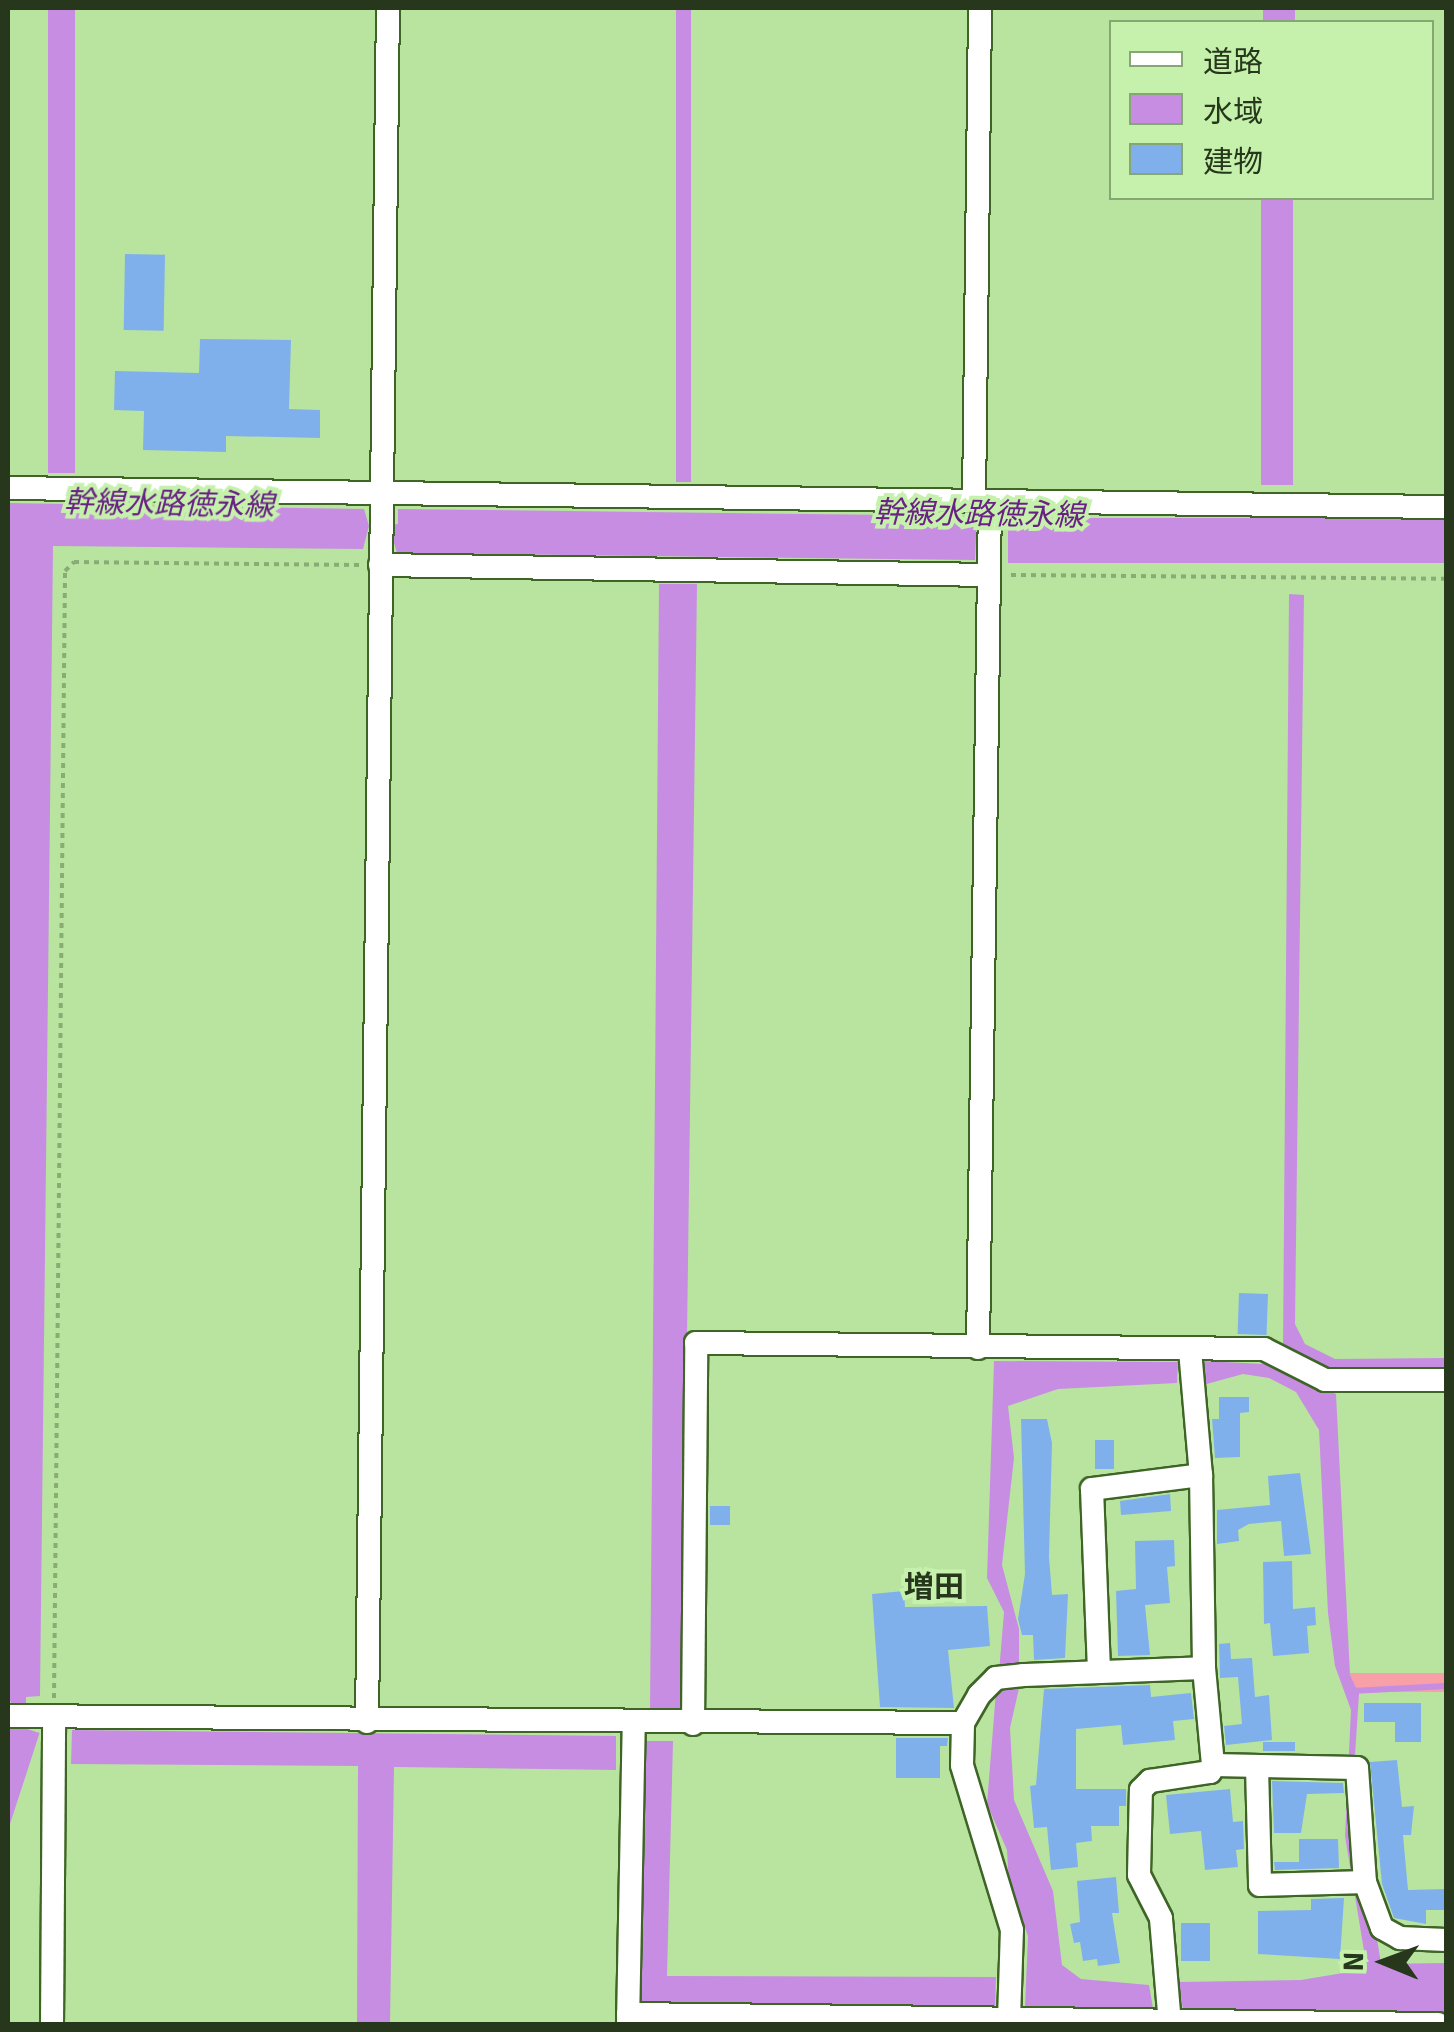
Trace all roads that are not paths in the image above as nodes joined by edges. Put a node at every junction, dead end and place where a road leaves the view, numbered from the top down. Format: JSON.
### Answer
{"nodes":[{"id":1,"x":388,"y":8,"type":"edge"},
{"id":2,"x":980,"y":8,"type":"edge"},
{"id":3,"x":8,"y":488,"type":"edge"},
{"id":4,"x":382,"y":491,"type":"junction"},
{"id":5,"x":982,"y":501,"type":"junction"},
{"id":6,"x":1446,"y":507,"type":"edge"},
{"id":7,"x":380,"y":566,"type":"junction"},
{"id":8,"x":988,"y":575,"type":"junction"},
{"id":9,"x":978,"y":1348,"type":"junction"},
{"id":10,"x":1190,"y":1350,"type":"junction"},
{"id":11,"x":1446,"y":1380,"type":"edge"},
{"id":12,"x":1201,"y":1475,"type":"junction"},
{"id":13,"x":1204,"y":1668,"type":"junction"},
{"id":14,"x":1099,"y":1671,"type":"junction"},
{"id":15,"x":19,"y":1716,"type":"edge"},
{"id":16,"x":54,"y":1717,"type":"junction"},
{"id":17,"x":367,"y":1722,"type":"junction"},
{"id":18,"x":634,"y":1724,"type":"junction"},
{"id":19,"x":693,"y":1724,"type":"junction"},
{"id":20,"x":962,"y":1724,"type":"junction"},
{"id":21,"x":1213,"y":1765,"type":"junction"},
{"id":22,"x":1257,"y":1767,"type":"junction"},
{"id":23,"x":1355,"y":1882,"type":"junction"},
{"id":24,"x":1446,"y":1940,"type":"edge"},
{"id":25,"x":1009,"y":2000,"type":"junction"},
{"id":26,"x":628,"y":2020,"type":"edge"},
{"id":27,"x":894,"y":2021,"type":"edge"},
{"id":28,"x":1170,"y":2022,"type":"edge"},
{"id":29,"x":52,"y":2024,"type":"edge"},
{"id":30,"x":1438,"y":2024,"type":"edge"}],
"edges":[{"from":1,"to":4,"type":"street"},
{"from":2,"to":5,"type":"street"},
{"from":3,"to":4,"type":"street"},
{"from":4,"to":5,"type":"street"},
{"from":4,"to":7,"type":"street"},
{"from":5,"to":6,"type":"street"},
{"from":5,"to":8,"type":"street"},
{"from":7,"to":8,"type":"street"},
{"from":7,"to":17,"type":"street"},
{"from":8,"to":9,"type":"street"},
{"from":9,"to":10,"type":"street"},
{"from":9,"to":19,"type":"street"},
{"from":10,"to":11,"type":"street"},
{"from":10,"to":12,"type":"street"},
{"from":12,"to":13,"type":"street"},
{"from":12,"to":14,"type":"street"},
{"from":13,"to":14,"type":"street"},
{"from":13,"to":21,"type":"street"},
{"from":14,"to":20,"type":"street"},
{"from":15,"to":16,"type":"street"},
{"from":16,"to":17,"type":"street"},
{"from":16,"to":29,"type":"street"},
{"from":17,"to":18,"type":"street"},
{"from":18,"to":19,"type":"street"},
{"from":18,"to":26,"type":"street"},
{"from":19,"to":20,"type":"street"},
{"from":20,"to":25,"type":"street"},
{"from":21,"to":22,"type":"street"},
{"from":21,"to":28,"type":"street"},
{"from":22,"to":23,"type":"street"},
{"from":22,"to":23,"type":"street"},
{"from":23,"to":24,"type":"street"},
{"from":25,"to":27,"type":"street"},
{"from":25,"to":28,"type":"street"},
{"from":26,"to":27,"type":"street"},
{"from":28,"to":30,"type":"street"}]}
